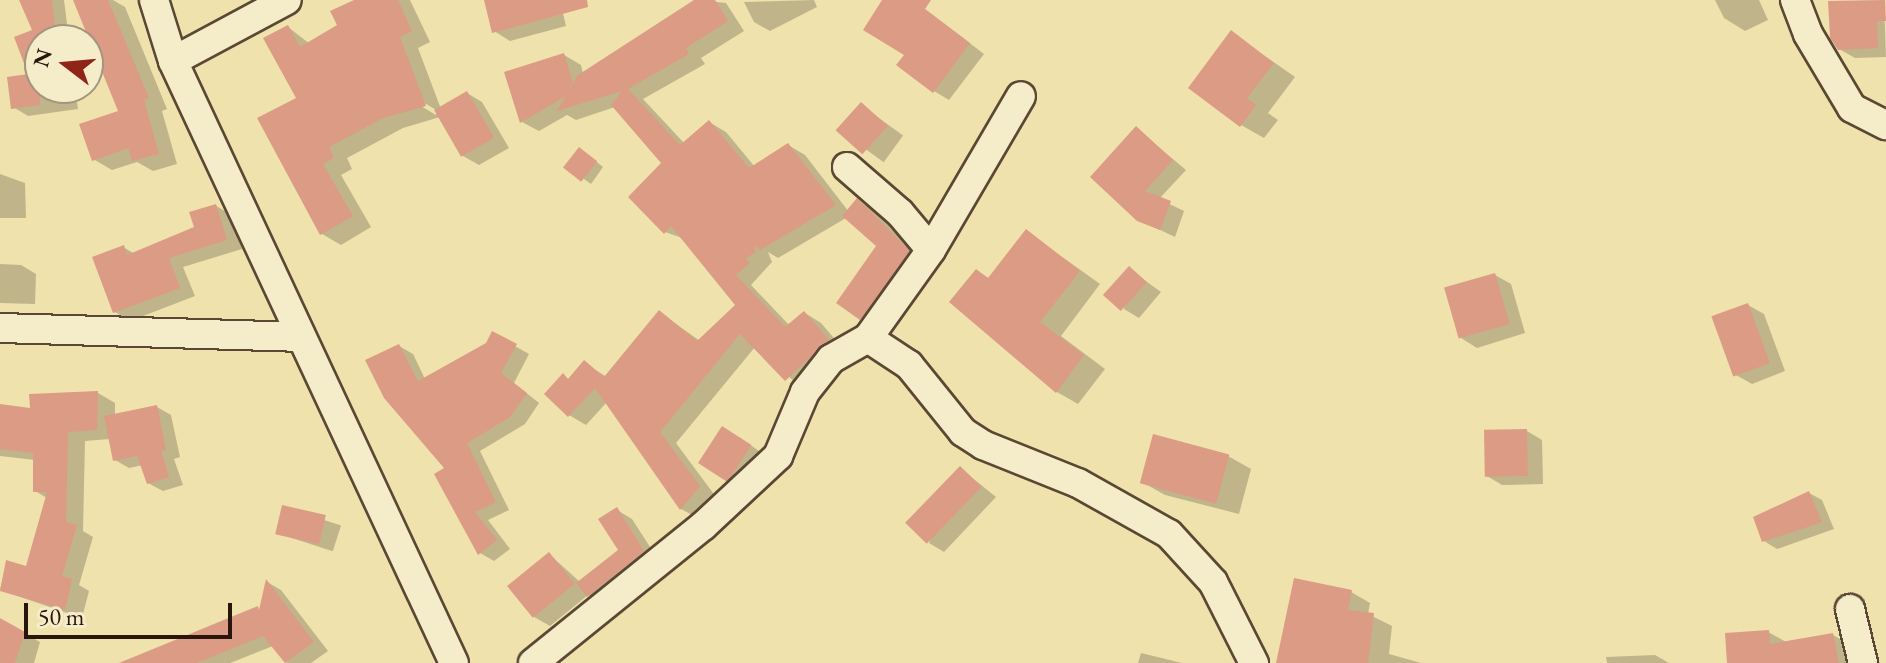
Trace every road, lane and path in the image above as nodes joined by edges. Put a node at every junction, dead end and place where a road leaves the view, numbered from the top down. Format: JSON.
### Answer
{"nodes":[{"id":1,"x":154,"y":0,"type":"edge"},
{"id":2,"x":287,"y":0,"type":"edge"},
{"id":3,"x":1795,"y":0,"type":"edge"},
{"id":4,"x":173,"y":61,"type":"junction"},
{"id":5,"x":1021,"y":96,"type":"dead end"},
{"id":6,"x":1886,"y":125,"type":"edge"},
{"id":7,"x":847,"y":167,"type":"dead end"},
{"id":8,"x":931,"y":250,"type":"junction"},
{"id":9,"x":0,"y":328,"type":"edge"},
{"id":10,"x":299,"y":337,"type":"junction"},
{"id":11,"x":868,"y":338,"type":"junction"},
{"id":12,"x":1850,"y":609,"type":"dead end"},
{"id":13,"x":453,"y":662,"type":"edge"},
{"id":14,"x":533,"y":663,"type":"edge"},
{"id":15,"x":1254,"y":663,"type":"edge"},
{"id":16,"x":1863,"y":663,"type":"edge"}],
"edges":[{"from":1,"to":4,"type":"street"},
{"from":2,"to":4,"type":"street"},
{"from":3,"to":6,"type":"street"},
{"from":4,"to":10,"type":"street"},
{"from":5,"to":8,"type":"street"},
{"from":7,"to":8,"type":"street"},
{"from":8,"to":11,"type":"street"},
{"from":9,"to":10,"type":"street"},
{"from":10,"to":13,"type":"street"},
{"from":11,"to":14,"type":"street"},
{"from":11,"to":15,"type":"street"},
{"from":12,"to":16,"type":"street"}]}
